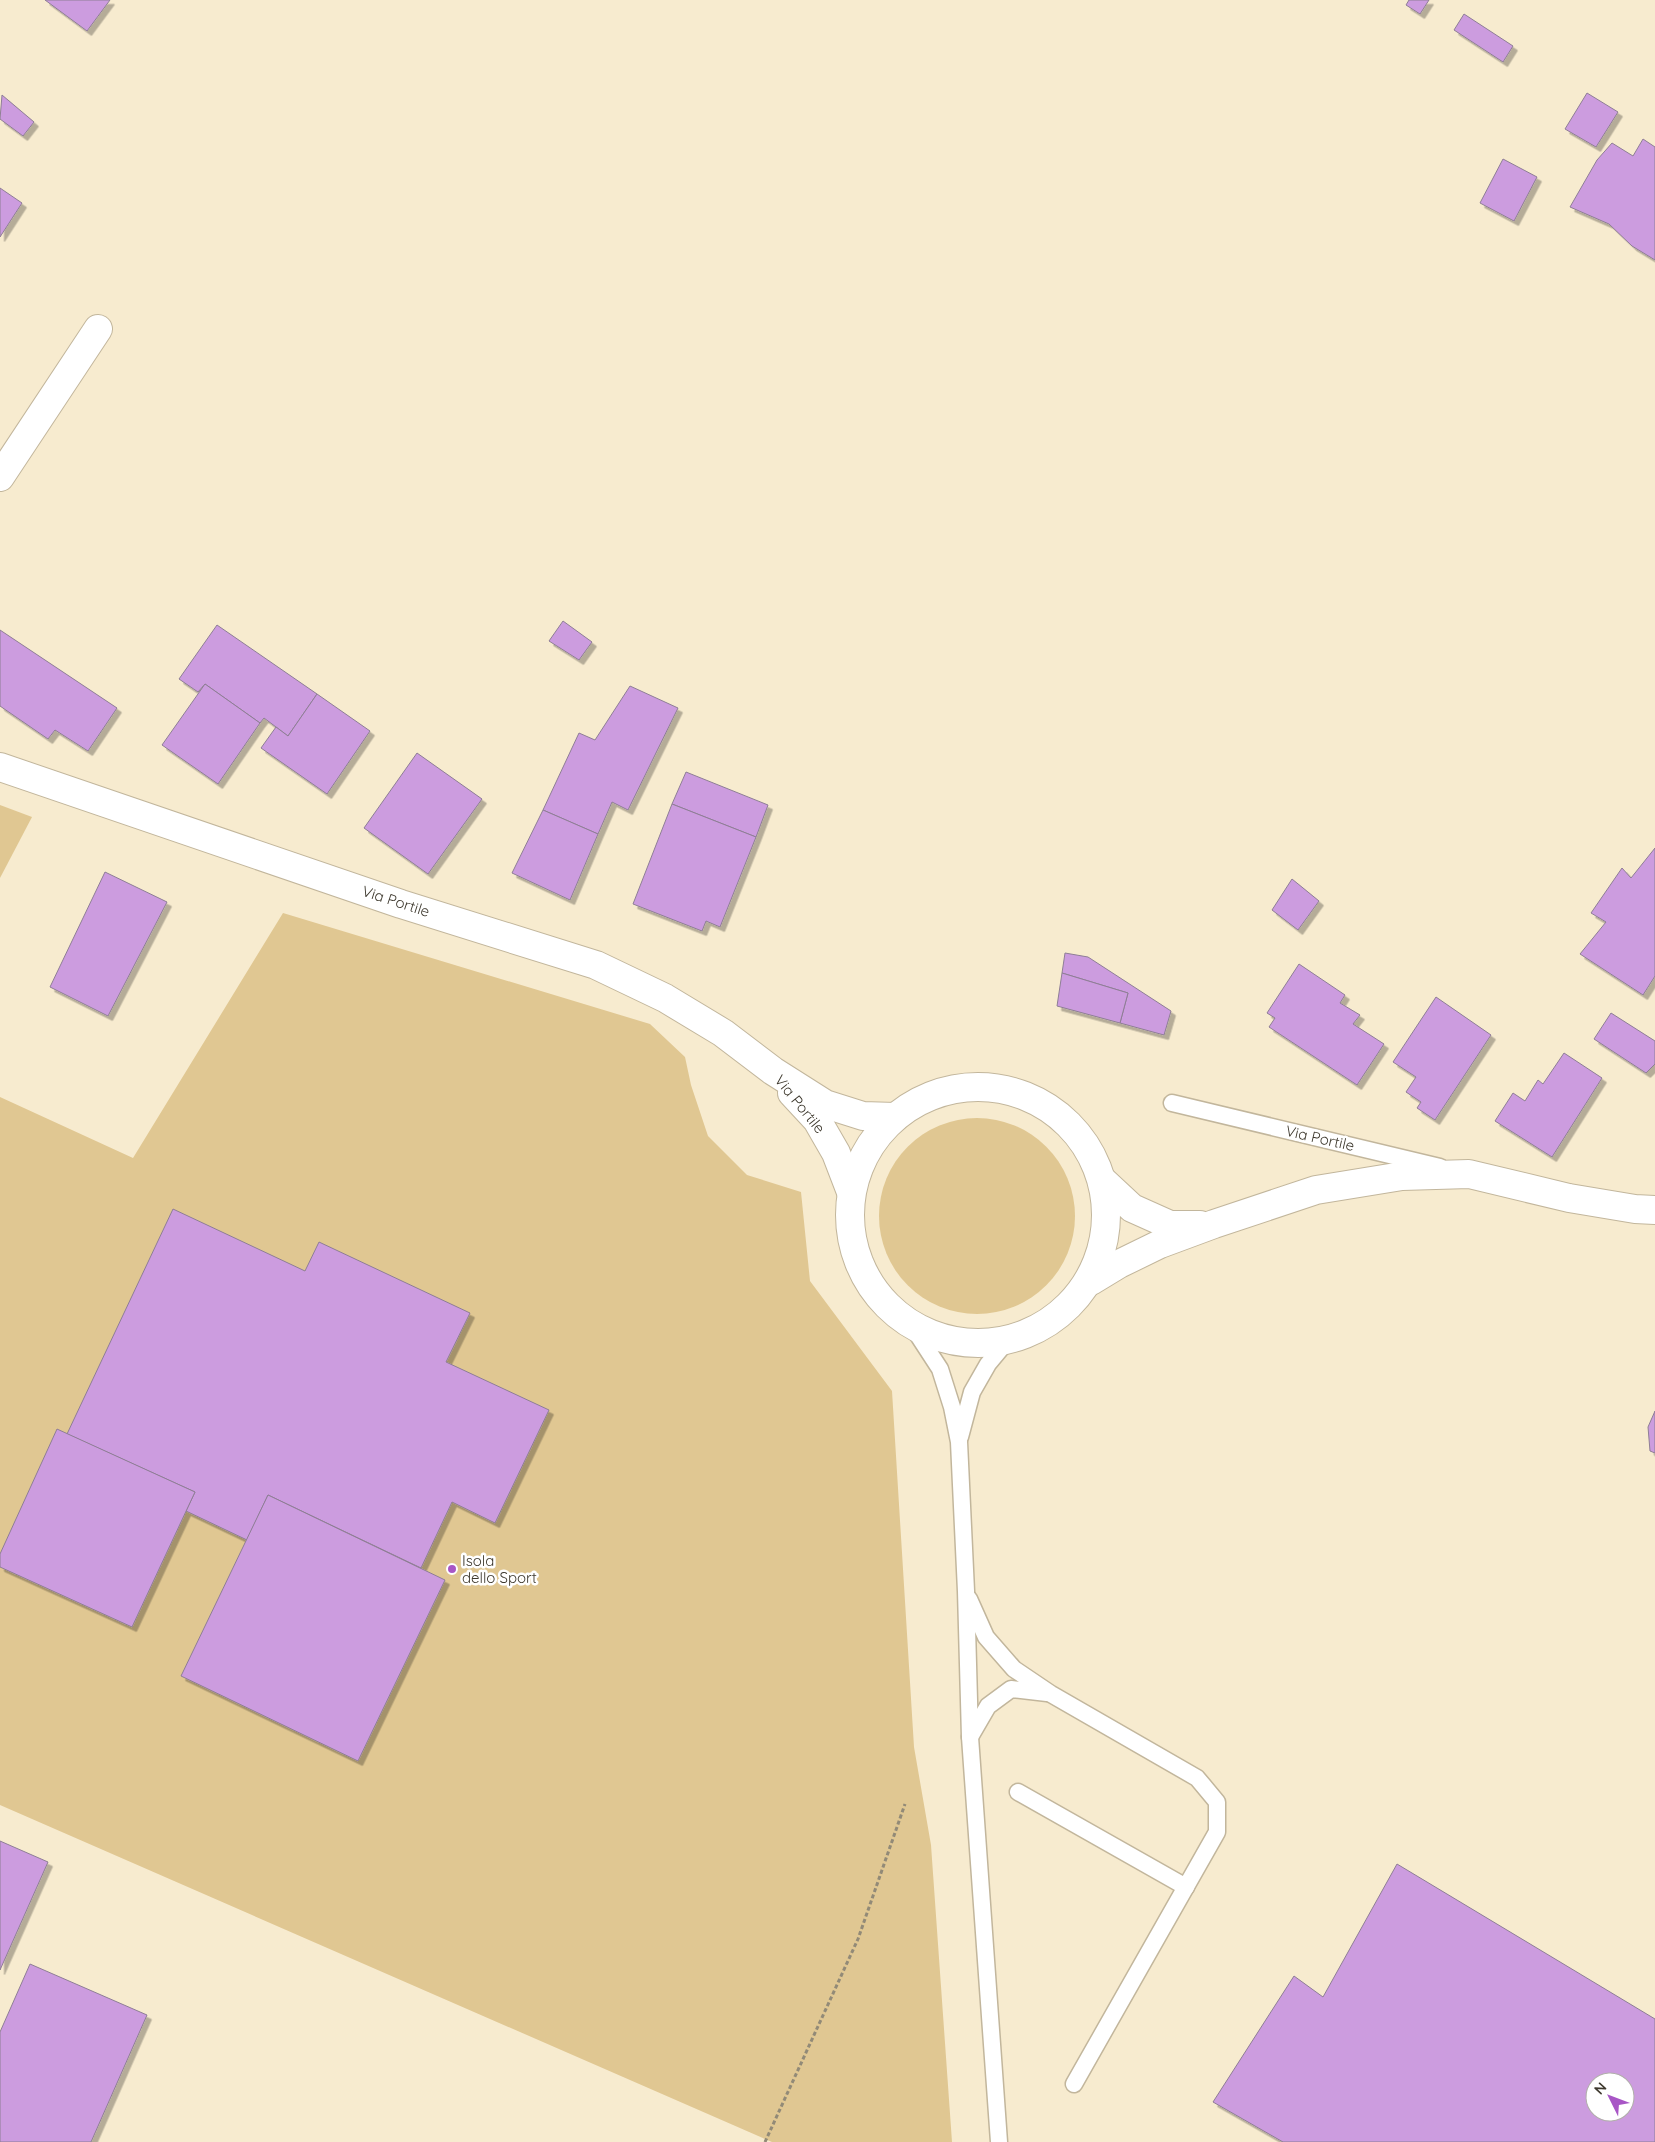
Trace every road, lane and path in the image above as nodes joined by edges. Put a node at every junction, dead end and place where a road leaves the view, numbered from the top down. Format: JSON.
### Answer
{"nodes":[{"id":1,"x":98,"y":329,"type":"dead end"},
{"id":2,"x":0,"y":477,"type":"edge"},
{"id":3,"x":0,"y":767,"type":"edge"},
{"id":4,"x":773,"y":1072,"type":"junction"},
{"id":5,"x":1172,"y":1103,"type":"dead end"},
{"id":6,"x":895,"y":1117,"type":"junction"},
{"id":7,"x":1468,"y":1174,"type":"junction"},
{"id":8,"x":1104,"y":1181,"type":"junction"},
{"id":9,"x":851,"y":1192,"type":"junction"},
{"id":10,"x":1655,"y":1210,"type":"edge"},
{"id":11,"x":1214,"y":1224,"type":"junction"},
{"id":12,"x":1090,"y":1281,"type":"junction"},
{"id":13,"x":912,"y":1326,"type":"junction"},
{"id":14,"x":1008,"y":1340,"type":"junction"},
{"id":15,"x":958,"y":1442,"type":"junction"},
{"id":16,"x":966,"y":1591,"type":"junction"},
{"id":17,"x":1052,"y":1694,"type":"junction"},
{"id":18,"x":970,"y":1737,"type":"junction"},
{"id":19,"x":1018,"y":1792,"type":"dead end"},
{"id":20,"x":906,"y":1804,"type":"dead end"},
{"id":21,"x":1186,"y":1887,"type":"junction"},
{"id":22,"x":1074,"y":2084,"type":"dead end"},
{"id":23,"x":765,"y":2142,"type":"edge"},
{"id":24,"x":999,"y":2142,"type":"edge"}],
"edges":[{"from":1,"to":2,"type":"street"},
{"from":3,"to":4,"type":"street","name":"Via Portile"},
{"from":4,"to":6,"type":"street","name":"Via Portile"},
{"from":4,"to":9,"type":"street","name":"Via Portile"},
{"from":5,"to":7,"type":"lane","name":"Via Portile"},
{"from":6,"to":8,"type":"street"},
{"from":6,"to":9,"type":"street"},
{"from":7,"to":10,"type":"street","name":"Via Portile"},
{"from":7,"to":11,"type":"street","name":"Via Portile"},
{"from":8,"to":11,"type":"street","name":"Via Portile"},
{"from":8,"to":12,"type":"street"},
{"from":9,"to":13,"type":"street"},
{"from":11,"to":12,"type":"street","name":"Via Portile"},
{"from":12,"to":14,"type":"street"},
{"from":13,"to":14,"type":"street"},
{"from":13,"to":15,"type":"lane"},
{"from":14,"to":15,"type":"lane"},
{"from":15,"to":16,"type":"lane"},
{"from":16,"to":17,"type":"lane"},
{"from":16,"to":18,"type":"lane"},
{"from":17,"to":18,"type":"lane"},
{"from":17,"to":21,"type":"lane"},
{"from":18,"to":24,"type":"lane"},
{"from":19,"to":21,"type":"lane"},
{"from":20,"to":23,"type":"path"},
{"from":21,"to":22,"type":"lane"}]}
